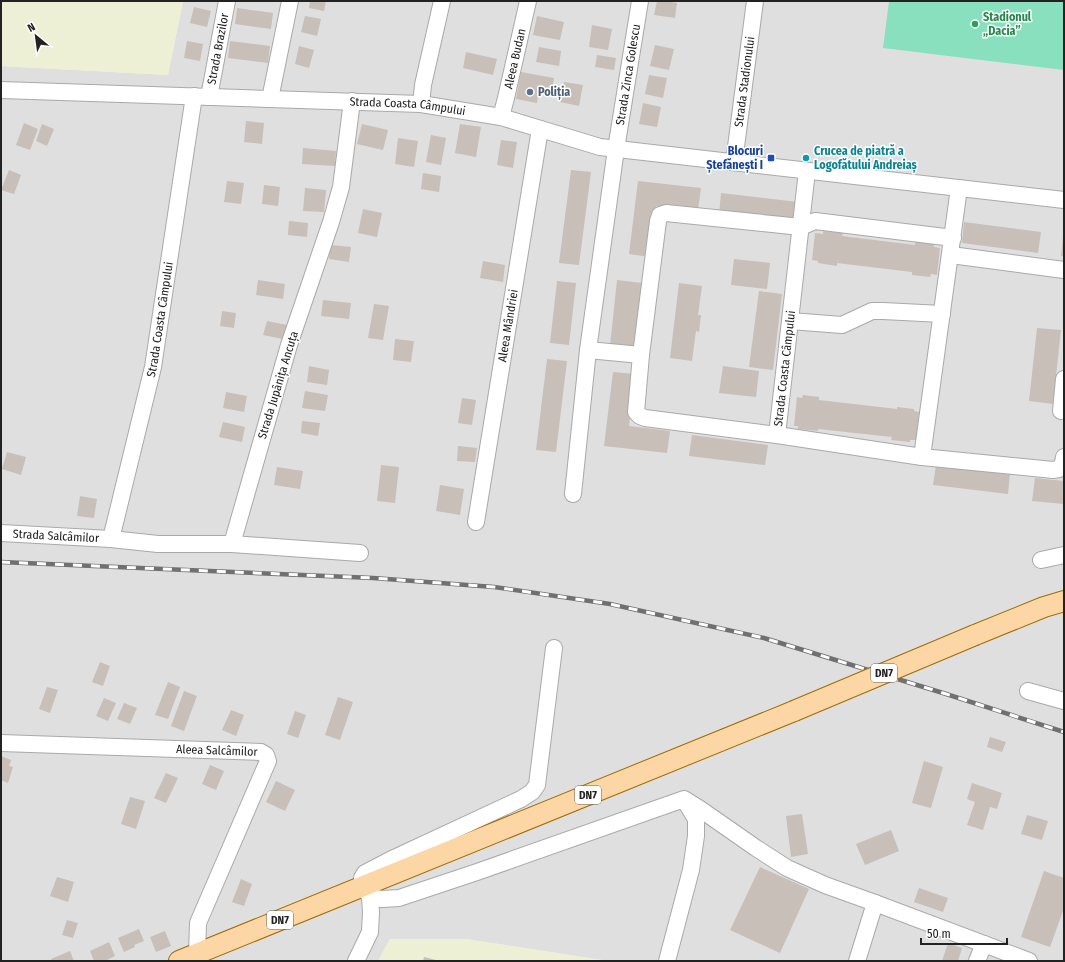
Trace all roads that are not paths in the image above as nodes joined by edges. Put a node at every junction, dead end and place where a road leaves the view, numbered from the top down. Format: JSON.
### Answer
{"nodes":[{"id":1,"x":227,"y":1,"type":"edge"},
{"id":2,"x":290,"y":1,"type":"edge"},
{"id":3,"x":442,"y":1,"type":"edge"},
{"id":4,"x":528,"y":1,"type":"edge"},
{"id":5,"x":640,"y":1,"type":"edge"},
{"id":6,"x":755,"y":1,"type":"edge"},
{"id":7,"x":1,"y":90,"type":"edge"},
{"id":8,"x":201,"y":96,"type":"junction"},
{"id":9,"x":270,"y":99,"type":"junction"},
{"id":10,"x":352,"y":101,"type":"junction"},
{"id":11,"x":421,"y":104,"type":"junction"},
{"id":12,"x":501,"y":117,"type":"junction"},
{"id":13,"x":540,"y":129,"type":"junction"},
{"id":14,"x":616,"y":149,"type":"junction"},
{"id":15,"x":734,"y":162,"type":"junction"},
{"id":16,"x":807,"y":171,"type":"junction"},
{"id":17,"x":959,"y":188,"type":"junction"},
{"id":18,"x":1064,"y":200,"type":"edge"},
{"id":19,"x":801,"y":227,"type":"junction"},
{"id":20,"x":953,"y":238,"type":"junction"},
{"id":21,"x":950,"y":255,"type":"junction"},
{"id":22,"x":1064,"y":270,"type":"edge"},
{"id":23,"x":942,"y":314,"type":"junction"},
{"id":24,"x":790,"y":321,"type":"junction"},
{"id":25,"x":588,"y":350,"type":"junction"},
{"id":26,"x":641,"y":355,"type":"junction"},
{"id":27,"x":1064,"y":379,"type":"edge"},
{"id":28,"x":1061,"y":411,"type":"dead end"},
{"id":29,"x":777,"y":435,"type":"junction"},
{"id":30,"x":922,"y":457,"type":"junction"},
{"id":31,"x":1064,"y":457,"type":"edge"},
{"id":32,"x":573,"y":494,"type":"dead end"},
{"id":33,"x":476,"y":522,"type":"dead end"},
{"id":34,"x":1,"y":533,"type":"edge"},
{"id":35,"x":111,"y":539,"type":"junction"},
{"id":36,"x":232,"y":544,"type":"junction"},
{"id":37,"x":360,"y":553,"type":"dead end"},
{"id":38,"x":1064,"y":555,"type":"edge"},
{"id":39,"x":1040,"y":560,"type":"dead end"},
{"id":40,"x":1064,"y":601,"type":"edge"},
{"id":41,"x":554,"y":648,"type":"dead end"},
{"id":42,"x":1028,"y":691,"type":"dead end"},
{"id":43,"x":1064,"y":701,"type":"edge"},
{"id":44,"x":1,"y":743,"type":"edge"},
{"id":45,"x":684,"y":799,"type":"junction"},
{"id":46,"x":367,"y":892,"type":"junction"},
{"id":47,"x":876,"y":903,"type":"junction"},
{"id":48,"x":984,"y":944,"type":"junction"},
{"id":49,"x":185,"y":959,"type":"edge"},
{"id":50,"x":356,"y":961,"type":"edge"},
{"id":51,"x":667,"y":961,"type":"edge"},
{"id":52,"x":857,"y":961,"type":"edge"},
{"id":53,"x":977,"y":961,"type":"edge"},
{"id":54,"x":1029,"y":961,"type":"edge"}],
"edges":[{"from":1,"to":8,"type":"street","name":"Strada Brazilor"},
{"from":2,"to":9,"type":"street"},
{"from":3,"to":11,"type":"street"},
{"from":4,"to":12,"type":"street","name":"Aleea Budan"},
{"from":5,"to":14,"type":"street","name":"Strada Zinca Golescu"},
{"from":6,"to":15,"type":"street","name":"Strada Stadionului"},
{"from":7,"to":8,"type":"street","name":"Strada Coasta Câmpului"},
{"from":8,"to":9,"type":"street","name":"Strada Coasta Câmpului"},
{"from":8,"to":35,"type":"street","name":"Strada Coasta Câmpului"},
{"from":9,"to":10,"type":"street","name":"Strada Coasta Câmpului"},
{"from":10,"to":11,"type":"street","name":"Strada Coasta Câmpului"},
{"from":10,"to":36,"type":"street","name":"Strada Jupânița Ancuța"},
{"from":11,"to":12,"type":"street","name":"Strada Coasta Câmpului"},
{"from":12,"to":13,"type":"street","name":"Strada Coasta Câmpului"},
{"from":13,"to":14,"type":"street","name":"Strada Coasta Câmpului"},
{"from":13,"to":33,"type":"street","name":"Aleea Mândriei"},
{"from":14,"to":15,"type":"street","name":"Strada Coasta Câmpului"},
{"from":14,"to":25,"type":"street"},
{"from":15,"to":16,"type":"street","name":"Strada Coasta Câmpului"},
{"from":16,"to":17,"type":"street","name":"Strada Coasta Câmpului"},
{"from":16,"to":19,"type":"street","name":"Strada Coasta Câmpului"},
{"from":17,"to":18,"type":"street","name":"Strada Coasta Câmpului"},
{"from":17,"to":20,"type":"street"},
{"from":19,"to":20,"type":"street"},
{"from":19,"to":24,"type":"street","name":"Strada Coasta Câmpului"},
{"from":19,"to":26,"type":"street"},
{"from":20,"to":21,"type":"street"},
{"from":21,"to":22,"type":"street"},
{"from":21,"to":23,"type":"street"},
{"from":23,"to":24,"type":"street"},
{"from":23,"to":30,"type":"street"},
{"from":24,"to":29,"type":"street","name":"Strada Coasta Câmpului"},
{"from":25,"to":26,"type":"street"},
{"from":25,"to":32,"type":"street"},
{"from":26,"to":29,"type":"street"},
{"from":27,"to":28,"type":"street"},
{"from":29,"to":30,"type":"street","name":"Strada Coasta Câmpului"},
{"from":30,"to":31,"type":"street","name":"Strada Coasta Câmpului"},
{"from":34,"to":35,"type":"street","name":"Strada Salcâmilor"},
{"from":35,"to":36,"type":"street","name":"Strada Salcâmilor"},
{"from":36,"to":37,"type":"street"},
{"from":38,"to":39,"type":"street"},
{"from":40,"to":46,"type":"main road","number":"DN7","bridge":true},
{"from":41,"to":46,"type":"street"},
{"from":42,"to":43,"type":"street"},
{"from":44,"to":49,"type":"street","name":"Aleea Salcâmilor"},
{"from":45,"to":46,"type":"street"},
{"from":45,"to":47,"type":"street"},
{"from":45,"to":51,"type":"street"},
{"from":46,"to":49,"type":"main road","number":"DN7"},
{"from":46,"to":50,"type":"street"},
{"from":47,"to":48,"type":"street"},
{"from":47,"to":52,"type":"street"},
{"from":48,"to":53,"type":"street"},
{"from":48,"to":54,"type":"street"}]}
